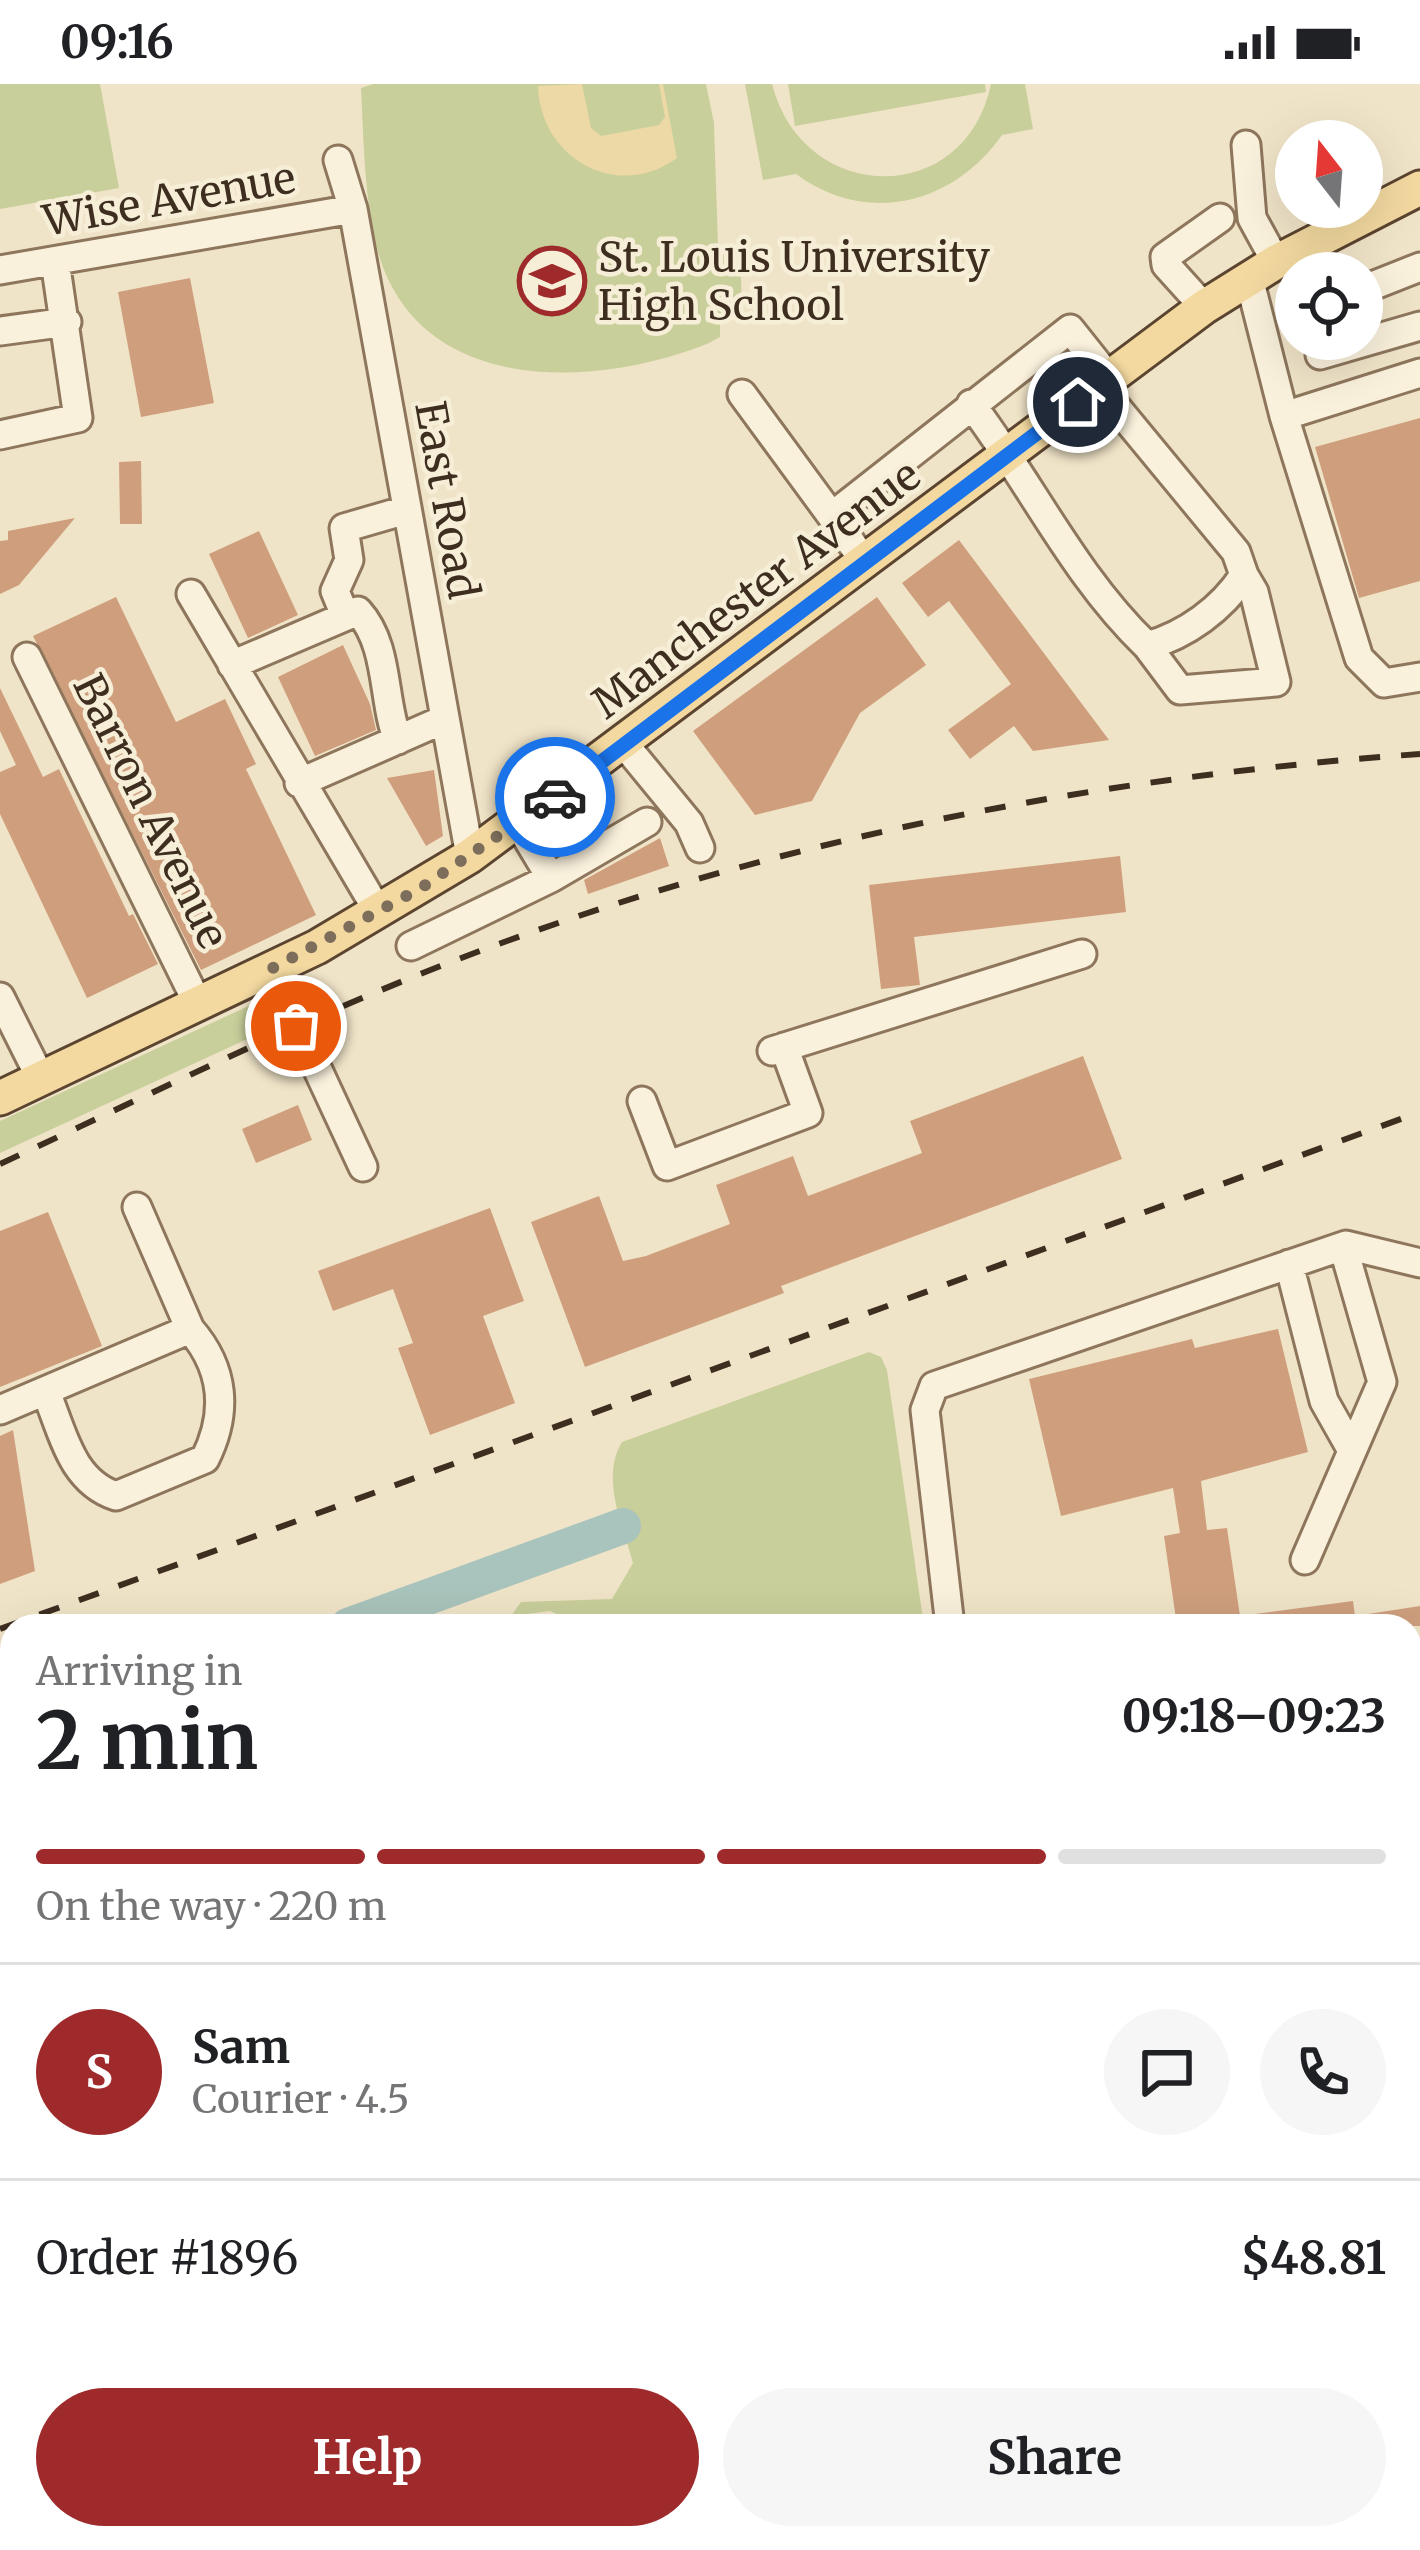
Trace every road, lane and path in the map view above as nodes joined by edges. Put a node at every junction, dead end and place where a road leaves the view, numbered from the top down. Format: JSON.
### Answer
{"nodes":[{"id":1,"x":1246,"y":145,"type":"dead end"},
{"id":2,"x":338,"y":160,"type":"dead end"},
{"id":3,"x":1420,"y":188,"type":"edge"},
{"id":4,"x":353,"y":209,"type":"junction"},
{"id":5,"x":1220,"y":218,"type":"dead end"},
{"id":6,"x":55,"y":261,"type":"junction"},
{"id":7,"x":1420,"y":266,"type":"edge"},
{"id":8,"x":0,"y":270,"type":"edge"},
{"id":9,"x":1263,"y":270,"type":"junction"},
{"id":10,"x":1383,"y":281,"type":"edge"},
{"id":11,"x":1204,"y":307,"type":"junction"},
{"id":12,"x":67,"y":322,"type":"junction"},
{"id":13,"x":1420,"y":326,"type":"edge"},
{"id":14,"x":0,"y":331,"type":"edge"},
{"id":15,"x":1383,"y":334,"type":"edge"},
{"id":16,"x":1322,"y":360,"type":"edge"},
{"id":17,"x":1420,"y":374,"type":"edge"},
{"id":18,"x":1104,"y":382,"type":"junction"},
{"id":19,"x":742,"y":394,"type":"dead end"},
{"id":20,"x":1333,"y":400,"type":"junction"},
{"id":21,"x":971,"y":404,"type":"junction"},
{"id":22,"x":1284,"y":416,"type":"junction"},
{"id":23,"x":0,"y":435,"type":"edge"},
{"id":24,"x":1006,"y":456,"type":"junction"},
{"id":25,"x":406,"y":510,"type":"junction"},
{"id":26,"x":832,"y":516,"type":"junction"},
{"id":27,"x":866,"y":563,"type":"junction"},
{"id":28,"x":1244,"y":575,"type":"junction"},
{"id":29,"x":190,"y":594,"type":"dead end"},
{"id":30,"x":344,"y":614,"type":"junction"},
{"id":31,"x":1147,"y":646,"type":"junction"},
{"id":32,"x":28,"y":657,"type":"dead end"},
{"id":33,"x":434,"y":662,"type":"junction"},
{"id":34,"x":232,"y":665,"type":"junction"},
{"id":35,"x":384,"y":675,"type":"junction"},
{"id":36,"x":1420,"y":677,"type":"edge"},
{"id":37,"x":445,"y":719,"type":"junction"},
{"id":38,"x":398,"y":740,"type":"junction"},
{"id":39,"x":625,"y":745,"type":"junction"},
{"id":40,"x":299,"y":783,"type":"junction"},
{"id":41,"x":647,"y":822,"type":"dead end"},
{"id":42,"x":518,"y":823,"type":"junction"},
{"id":43,"x":700,"y":848,"type":"dead end"},
{"id":44,"x":470,"y":856,"type":"junction"},
{"id":45,"x":551,"y":878,"type":"junction"},
{"id":46,"x":379,"y":913,"type":"junction"},
{"id":47,"x":411,"y":946,"type":"dead end"},
{"id":48,"x":1082,"y":954,"type":"dead end"},
{"id":49,"x":271,"y":969,"type":"junction"},
{"id":50,"x":0,"y":997,"type":"edge"},
{"id":51,"x":198,"y":1004,"type":"junction"},
{"id":52,"x":41,"y":1079,"type":"junction"},
{"id":53,"x":0,"y":1098,"type":"edge"},
{"id":54,"x":642,"y":1101,"type":"dead end"},
{"id":55,"x":363,"y":1167,"type":"dead end"},
{"id":56,"x":137,"y":1207,"type":"dead end"},
{"id":57,"x":1342,"y":1246,"type":"junction"},
{"id":58,"x":1420,"y":1263,"type":"edge"},
{"id":59,"x":1289,"y":1264,"type":"junction"},
{"id":60,"x":190,"y":1329,"type":"junction"},
{"id":61,"x":46,"y":1392,"type":"junction"},
{"id":62,"x":4,"y":1409,"type":"edge"},
{"id":63,"x":1350,"y":1448,"type":"junction"},
{"id":64,"x":1305,"y":1560,"type":"dead end"},
{"id":65,"x":949,"y":1614,"type":"edge"}],
"edges":[{"from":1,"to":9,"type":"street"},
{"from":2,"to":4,"type":"street","name":"East Road"},
{"from":3,"to":9,"type":"main road","name":"Manchester Avenue"},
{"from":4,"to":6,"type":"street","name":"Wise Avenue"},
{"from":4,"to":25,"type":"street","name":"East Road"},
{"from":5,"to":11,"type":"street"},
{"from":6,"to":8,"type":"street","name":"Wise Avenue"},
{"from":6,"to":12,"type":"street"},
{"from":7,"to":10,"type":"street"},
{"from":9,"to":11,"type":"main road","name":"Manchester Avenue"},
{"from":9,"to":22,"type":"street"},
{"from":11,"to":18,"type":"main road","name":"Manchester Avenue"},
{"from":12,"to":14,"type":"street"},
{"from":12,"to":23,"type":"street"},
{"from":13,"to":15,"type":"street"},
{"from":16,"to":20,"type":"street"},
{"from":17,"to":20,"type":"street"},
{"from":18,"to":21,"type":"street"},
{"from":18,"to":24,"type":"main road","name":"Manchester Avenue"},
{"from":18,"to":28,"type":"street"},
{"from":19,"to":26,"type":"street"},
{"from":20,"to":22,"type":"street"},
{"from":21,"to":24,"type":"street"},
{"from":21,"to":26,"type":"street"},
{"from":22,"to":36,"type":"street"},
{"from":24,"to":27,"type":"main road","name":"Manchester Avenue"},
{"from":24,"to":31,"type":"street"},
{"from":25,"to":30,"type":"street"},
{"from":25,"to":33,"type":"street","name":"East Road"},
{"from":26,"to":27,"type":"street"},
{"from":27,"to":39,"type":"main road","name":"Manchester Avenue"},
{"from":28,"to":31,"type":"street"},
{"from":28,"to":31,"type":"street"},
{"from":29,"to":34,"type":"street"},
{"from":30,"to":34,"type":"street"},
{"from":30,"to":35,"type":"street"},
{"from":32,"to":51,"type":"street","name":"Barron Avenue"},
{"from":33,"to":35,"type":"street"},
{"from":33,"to":37,"type":"street","name":"East Road"},
{"from":34,"to":40,"type":"street"},
{"from":35,"to":38,"type":"street"},
{"from":37,"to":38,"type":"street"},
{"from":37,"to":44,"type":"street","name":"East Road"},
{"from":38,"to":40,"type":"street"},
{"from":39,"to":42,"type":"main road","name":"Manchester Avenue"},
{"from":39,"to":43,"type":"street"},
{"from":40,"to":46,"type":"street"},
{"from":41,"to":45,"type":"street"},
{"from":42,"to":44,"type":"main road","name":"Manchester Avenue"},
{"from":42,"to":45,"type":"street"},
{"from":44,"to":46,"type":"main road","name":"Manchester Avenue"},
{"from":45,"to":47,"type":"street"},
{"from":46,"to":49,"type":"main road","name":"Manchester Avenue"},
{"from":48,"to":54,"type":"street"},
{"from":49,"to":51,"type":"main road","name":"Manchester Avenue"},
{"from":49,"to":55,"type":"street","name":"Barron Avenue"},
{"from":50,"to":52,"type":"street"},
{"from":51,"to":52,"type":"main road","name":"Manchester Avenue"},
{"from":52,"to":53,"type":"main road","name":"Manchester Avenue"},
{"from":56,"to":60,"type":"street"},
{"from":57,"to":58,"type":"street"},
{"from":57,"to":59,"type":"street"},
{"from":57,"to":63,"type":"street"},
{"from":59,"to":63,"type":"street"},
{"from":59,"to":65,"type":"street"},
{"from":60,"to":61,"type":"street"},
{"from":60,"to":61,"type":"street"},
{"from":61,"to":62,"type":"street"},
{"from":63,"to":64,"type":"street"}]}
